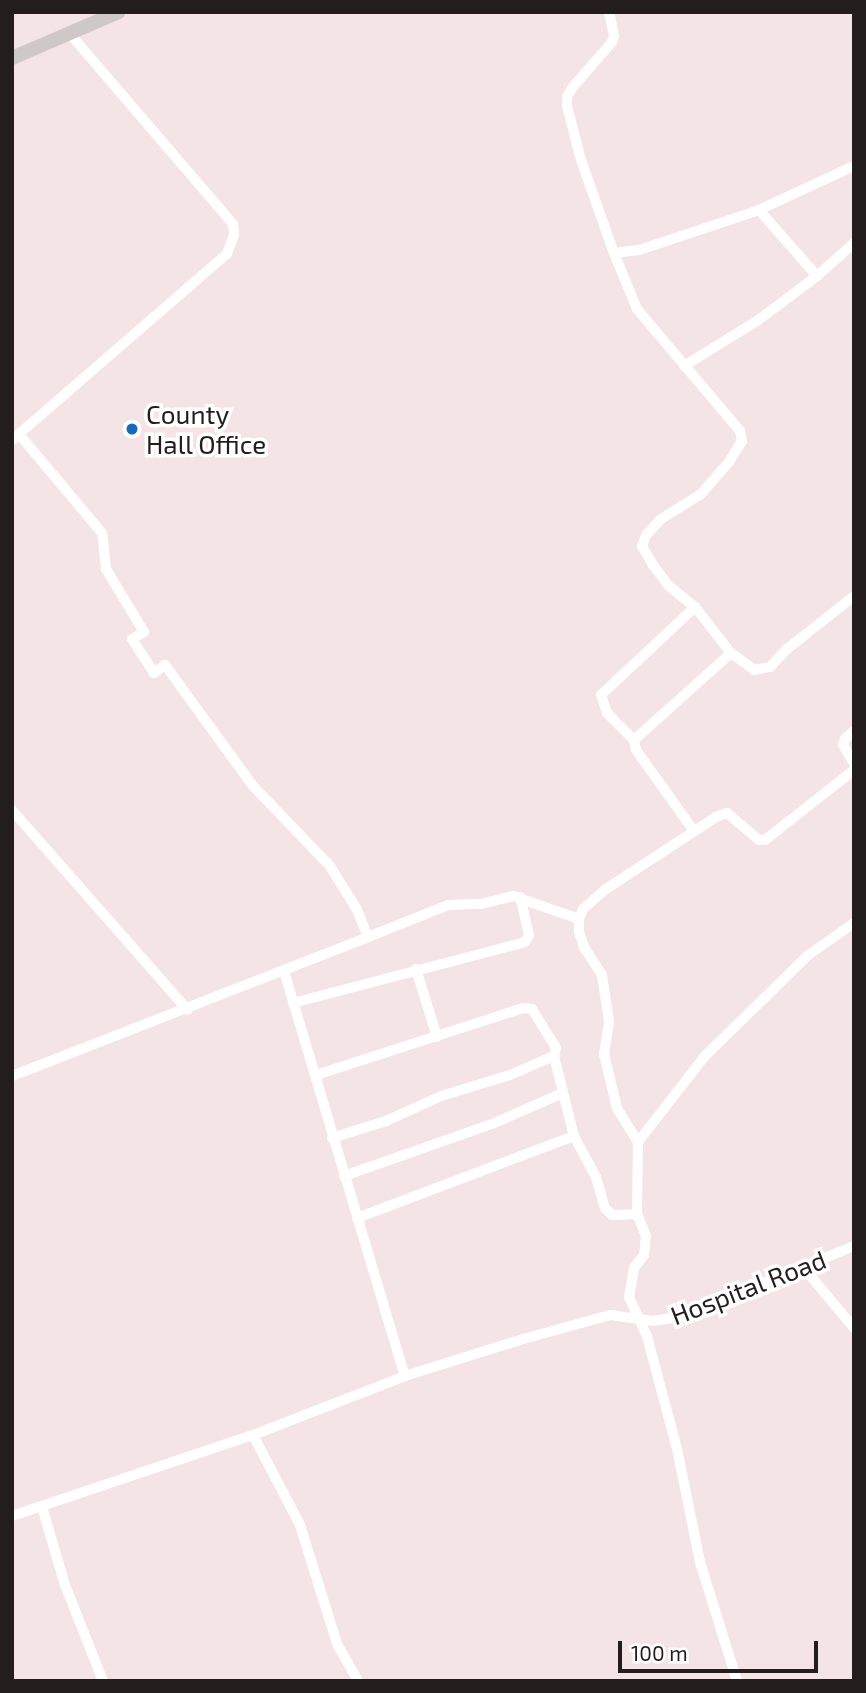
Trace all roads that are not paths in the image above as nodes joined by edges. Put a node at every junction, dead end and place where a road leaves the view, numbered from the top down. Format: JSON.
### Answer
{"nodes":[{"id":1,"x":119,"y":12,"type":"edge"},
{"id":2,"x":608,"y":12,"type":"edge"},
{"id":3,"x":70,"y":34,"type":"junction"},
{"id":4,"x":12,"y":58,"type":"edge"},
{"id":5,"x":854,"y":166,"type":"edge"},
{"id":6,"x":760,"y":210,"type":"junction"},
{"id":7,"x":854,"y":243,"type":"edge"},
{"id":8,"x":614,"y":253,"type":"junction"},
{"id":9,"x":817,"y":276,"type":"junction"},
{"id":10,"x":684,"y":366,"type":"junction"},
{"id":11,"x":16,"y":437,"type":"edge"},
{"id":12,"x":854,"y":596,"type":"edge"},
{"id":13,"x":695,"y":607,"type":"junction"},
{"id":14,"x":731,"y":653,"type":"junction"},
{"id":15,"x":854,"y":731,"type":"edge"},
{"id":16,"x":634,"y":740,"type":"junction"},
{"id":17,"x":854,"y":763,"type":"edge"},
{"id":18,"x":854,"y":769,"type":"edge"},
{"id":19,"x":12,"y":810,"type":"edge"},
{"id":20,"x":694,"y":831,"type":"junction"},
{"id":21,"x":520,"y":897,"type":"junction"},
{"id":22,"x":579,"y":919,"type":"junction"},
{"id":23,"x":854,"y":923,"type":"edge"},
{"id":24,"x":368,"y":937,"type":"junction"},
{"id":25,"x":416,"y":969,"type":"junction"},
{"id":26,"x":284,"y":971,"type":"junction"},
{"id":27,"x":293,"y":1003,"type":"junction"},
{"id":28,"x":188,"y":1010,"type":"junction"},
{"id":29,"x":437,"y":1037,"type":"junction"},
{"id":30,"x":554,"y":1056,"type":"junction"},
{"id":31,"x":316,"y":1075,"type":"junction"},
{"id":32,"x":12,"y":1076,"type":"edge"},
{"id":33,"x":563,"y":1093,"type":"junction"},
{"id":34,"x":574,"y":1136,"type":"junction"},
{"id":35,"x":332,"y":1138,"type":"junction"},
{"id":36,"x":638,"y":1142,"type":"junction"},
{"id":37,"x":344,"y":1176,"type":"junction"},
{"id":38,"x":637,"y":1214,"type":"junction"},
{"id":39,"x":357,"y":1218,"type":"junction"},
{"id":40,"x":854,"y":1246,"type":"edge"},
{"id":41,"x":803,"y":1268,"type":"junction"},
{"id":42,"x":642,"y":1319,"type":"junction"},
{"id":43,"x":854,"y":1328,"type":"edge"},
{"id":44,"x":405,"y":1376,"type":"junction"},
{"id":45,"x":253,"y":1435,"type":"junction"},
{"id":46,"x":42,"y":1507,"type":"junction"},
{"id":47,"x":12,"y":1516,"type":"edge"},
{"id":48,"x":103,"y":1681,"type":"edge"},
{"id":49,"x":358,"y":1681,"type":"edge"},
{"id":50,"x":737,"y":1681,"type":"edge"}],
"edges":[{"from":1,"to":3,"type":"street"},
{"from":2,"to":8,"type":"street"},
{"from":3,"to":4,"type":"street"},
{"from":3,"to":11,"type":"street"},
{"from":5,"to":6,"type":"street"},
{"from":6,"to":8,"type":"street"},
{"from":6,"to":9,"type":"street"},
{"from":7,"to":9,"type":"street"},
{"from":8,"to":10,"type":"street"},
{"from":9,"to":10,"type":"street"},
{"from":10,"to":13,"type":"street"},
{"from":11,"to":24,"type":"street"},
{"from":12,"to":14,"type":"street"},
{"from":13,"to":14,"type":"street"},
{"from":13,"to":16,"type":"street"},
{"from":14,"to":16,"type":"street"},
{"from":15,"to":17,"type":"street"},
{"from":16,"to":20,"type":"street"},
{"from":18,"to":20,"type":"street"},
{"from":19,"to":28,"type":"street"},
{"from":20,"to":22,"type":"street"},
{"from":21,"to":22,"type":"street"},
{"from":21,"to":24,"type":"street"},
{"from":21,"to":25,"type":"street"},
{"from":22,"to":36,"type":"street"},
{"from":23,"to":36,"type":"street"},
{"from":24,"to":26,"type":"street"},
{"from":25,"to":27,"type":"street"},
{"from":25,"to":29,"type":"street"},
{"from":26,"to":27,"type":"street"},
{"from":26,"to":28,"type":"street"},
{"from":27,"to":31,"type":"street"},
{"from":28,"to":32,"type":"street"},
{"from":29,"to":30,"type":"street"},
{"from":29,"to":31,"type":"street"},
{"from":30,"to":33,"type":"street"},
{"from":30,"to":35,"type":"street"},
{"from":31,"to":35,"type":"street"},
{"from":33,"to":34,"type":"street"},
{"from":33,"to":37,"type":"street"},
{"from":34,"to":38,"type":"street"},
{"from":34,"to":39,"type":"street"},
{"from":35,"to":37,"type":"street"},
{"from":36,"to":38,"type":"street"},
{"from":37,"to":39,"type":"street"},
{"from":38,"to":42,"type":"street"},
{"from":39,"to":44,"type":"street"},
{"from":40,"to":41,"type":"street","name":"Hospital Road"},
{"from":41,"to":42,"type":"street","name":"Hospital Road"},
{"from":41,"to":43,"type":"street"},
{"from":42,"to":44,"type":"street","name":"Hospital Road"},
{"from":42,"to":50,"type":"street"},
{"from":44,"to":45,"type":"street","name":"Hospital Road"},
{"from":45,"to":46,"type":"street","name":"Hospital Road"},
{"from":45,"to":49,"type":"street"},
{"from":46,"to":47,"type":"street","name":"Hospital Road"},
{"from":46,"to":48,"type":"street"}]}
